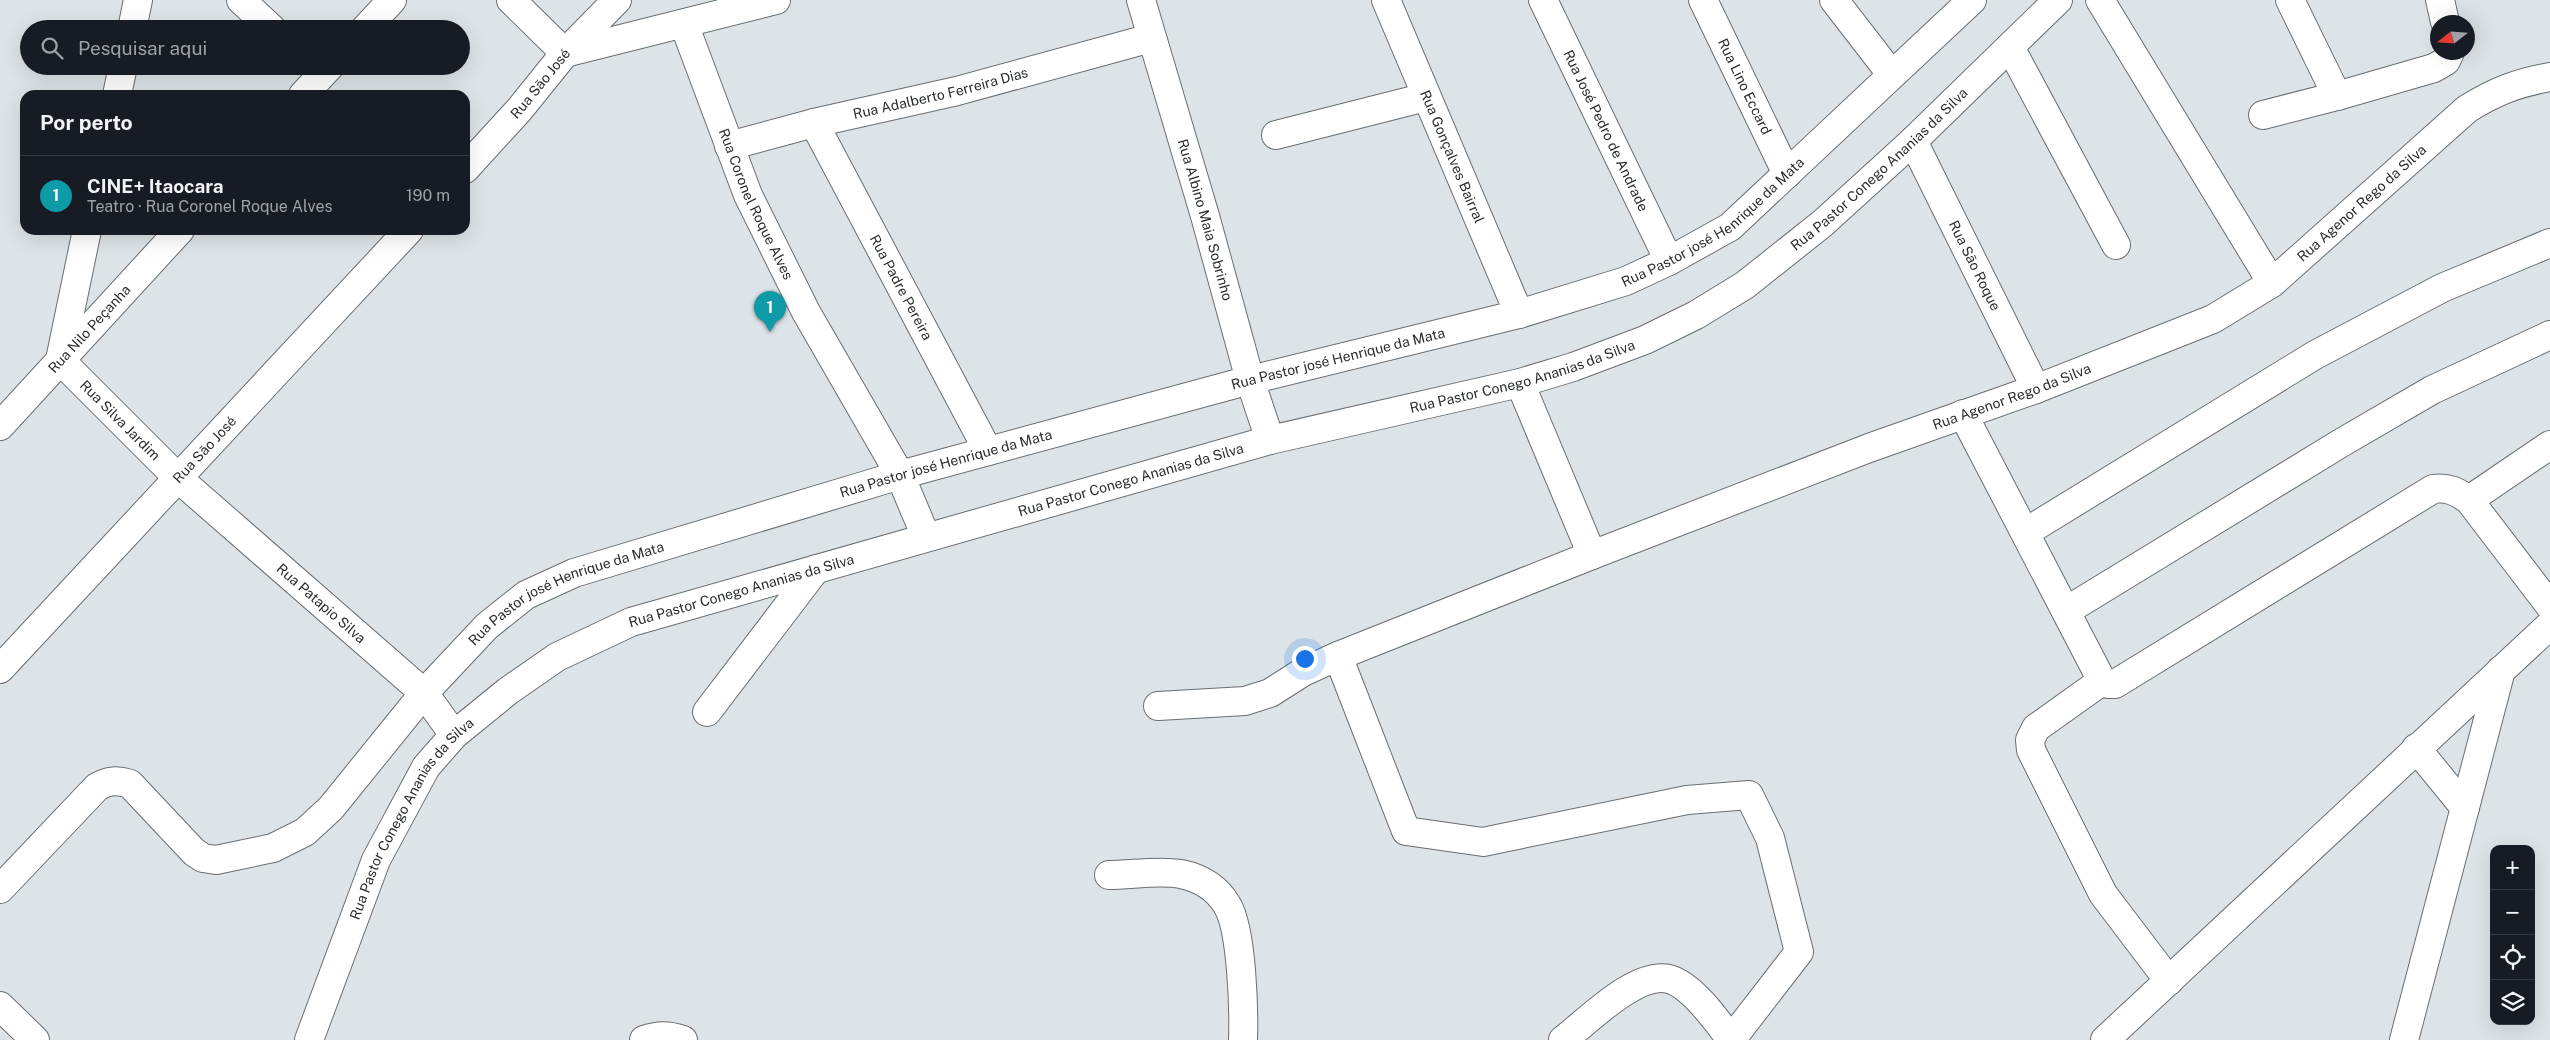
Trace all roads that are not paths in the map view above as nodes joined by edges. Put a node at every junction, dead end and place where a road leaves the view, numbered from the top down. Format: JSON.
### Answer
{"nodes":[{"id":1,"x":138,"y":0,"type":"edge"},
{"id":2,"x":241,"y":0,"type":"edge"},
{"id":3,"x":392,"y":0,"type":"edge"},
{"id":4,"x":510,"y":0,"type":"edge"},
{"id":5,"x":616,"y":0,"type":"edge"},
{"id":6,"x":776,"y":0,"type":"edge"},
{"id":7,"x":1141,"y":0,"type":"edge"},
{"id":8,"x":1386,"y":0,"type":"edge"},
{"id":9,"x":1543,"y":0,"type":"edge"},
{"id":10,"x":1703,"y":0,"type":"edge"},
{"id":11,"x":1834,"y":0,"type":"edge"},
{"id":12,"x":1972,"y":0,"type":"edge"},
{"id":13,"x":2058,"y":0,"type":"edge"},
{"id":14,"x":2100,"y":0,"type":"edge"},
{"id":15,"x":2290,"y":0,"type":"edge"},
{"id":16,"x":2440,"y":0,"type":"edge"},
{"id":17,"x":2443,"y":15,"type":"edge"},
{"id":18,"x":134,"y":20,"type":"edge"},
{"id":19,"x":262,"y":20,"type":"edge"},
{"id":20,"x":373,"y":20,"type":"edge"},
{"id":21,"x":684,"y":24,"type":"junction"},
{"id":22,"x":1151,"y":38,"type":"junction"},
{"id":23,"x":2010,"y":47,"type":"junction"},
{"id":24,"x":565,"y":53,"type":"junction"},
{"id":25,"x":2446,"y":60,"type":"edge"},
{"id":26,"x":121,"y":75,"type":"edge"},
{"id":27,"x":1892,"y":75,"type":"junction"},
{"id":28,"x":2550,"y":77,"type":"edge"},
{"id":29,"x":118,"y":90,"type":"edge"},
{"id":30,"x":1426,"y":96,"type":"junction"},
{"id":31,"x":2336,"y":96,"type":"junction"},
{"id":32,"x":2263,"y":115,"type":"dead end"},
{"id":33,"x":814,"y":124,"type":"junction"},
{"id":34,"x":1276,"y":135,"type":"dead end"},
{"id":35,"x":1913,"y":141,"type":"junction"},
{"id":36,"x":729,"y":146,"type":"junction"},
{"id":37,"x":470,"y":164,"type":"edge"},
{"id":38,"x":1787,"y":174,"type":"junction"},
{"id":39,"x":86,"y":235,"type":"edge"},
{"id":40,"x":175,"y":235,"type":"edge"},
{"id":41,"x":404,"y":235,"type":"edge"},
{"id":42,"x":2550,"y":243,"type":"edge"},
{"id":43,"x":2116,"y":245,"type":"dead end"},
{"id":44,"x":1668,"y":261,"type":"junction"},
{"id":45,"x":2272,"y":283,"type":"junction"},
{"id":46,"x":1518,"y":314,"type":"junction"},
{"id":47,"x":2550,"y":335,"type":"edge"},
{"id":48,"x":60,"y":360,"type":"junction"},
{"id":49,"x":1250,"y":380,"type":"junction"},
{"id":50,"x":1520,"y":383,"type":"junction"},
{"id":51,"x":2036,"y":389,"type":"junction"},
{"id":52,"x":1963,"y":414,"type":"junction"},
{"id":53,"x":0,"y":426,"type":"edge"},
{"id":54,"x":1270,"y":440,"type":"junction"},
{"id":55,"x":2550,"y":445,"type":"edge"},
{"id":56,"x":988,"y":451,"type":"junction"},
{"id":57,"x":900,"y":475,"type":"junction"},
{"id":58,"x":179,"y":479,"type":"junction"},
{"id":59,"x":2468,"y":500,"type":"junction"},
{"id":60,"x":2026,"y":532,"type":"junction"},
{"id":61,"x":926,"y":537,"type":"junction"},
{"id":62,"x":1592,"y":555,"type":"junction"},
{"id":63,"x":816,"y":569,"type":"junction"},
{"id":64,"x":2550,"y":606,"type":"edge"},
{"id":65,"x":2066,"y":611,"type":"junction"},
{"id":66,"x":2550,"y":625,"type":"edge"},
{"id":67,"x":1338,"y":656,"type":"junction"},
{"id":68,"x":0,"y":669,"type":"edge"},
{"id":69,"x":2501,"y":670,"type":"junction"},
{"id":70,"x":2102,"y":680,"type":"junction"},
{"id":71,"x":424,"y":693,"type":"junction"},
{"id":72,"x":1158,"y":706,"type":"dead end"},
{"id":73,"x":707,"y":712,"type":"dead end"},
{"id":74,"x":454,"y":735,"type":"junction"},
{"id":75,"x":2416,"y":748,"type":"junction"},
{"id":76,"x":2465,"y":808,"type":"junction"},
{"id":77,"x":1109,"y":875,"type":"dead end"},
{"id":78,"x":0,"y":889,"type":"edge"},
{"id":79,"x":2169,"y":981,"type":"junction"},
{"id":80,"x":0,"y":1006,"type":"edge"},
{"id":81,"x":315,"y":1038,"type":"edge"},
{"id":82,"x":32,"y":1039,"type":"edge"},
{"id":83,"x":644,"y":1040,"type":"edge"},
{"id":84,"x":683,"y":1040,"type":"edge"},
{"id":85,"x":1244,"y":1040,"type":"edge"},
{"id":86,"x":1563,"y":1040,"type":"edge"},
{"id":87,"x":2105,"y":1040,"type":"edge"},
{"id":88,"x":2404,"y":1040,"type":"edge"}],
"edges":[{"from":1,"to":18,"type":"street"},
{"from":2,"to":19,"type":"street"},
{"from":3,"to":20,"type":"street"},
{"from":4,"to":24,"type":"street"},
{"from":5,"to":24,"type":"street","name":"Rua São José"},
{"from":6,"to":21,"type":"street"},
{"from":7,"to":22,"type":"street","name":"Rua Albino Maia Sobrinho"},
{"from":8,"to":30,"type":"street","name":"Rua Gonçalves Bairral"},
{"from":9,"to":44,"type":"street","name":"Rua José Pedro de Andrade"},
{"from":10,"to":38,"type":"street","name":"Rua Lino Eccard"},
{"from":11,"to":27,"type":"street"},
{"from":12,"to":27,"type":"street","name":"Rua Pastor josé Henrique da Mata"},
{"from":13,"to":23,"type":"street","name":"Rua Pastor Conego Ananias da Silva"},
{"from":14,"to":45,"type":"street"},
{"from":15,"to":31,"type":"street"},
{"from":16,"to":17,"type":"street"},
{"from":21,"to":24,"type":"street"},
{"from":21,"to":36,"type":"street","name":"Rua Coronel Roque Alves"},
{"from":22,"to":33,"type":"street","name":"Rua Adalberto Ferreira Dias"},
{"from":22,"to":49,"type":"street","name":"Rua Albino Maia Sobrinho"},
{"from":23,"to":35,"type":"street","name":"Rua Pastor Conego Ananias da Silva"},
{"from":23,"to":43,"type":"street"},
{"from":24,"to":37,"type":"street","name":"Rua São José"},
{"from":25,"to":31,"type":"street"},
{"from":26,"to":29,"type":"street"},
{"from":27,"to":38,"type":"street","name":"Rua Pastor josé Henrique da Mata"},
{"from":28,"to":45,"type":"street","name":"Rua Agenor Rego da Silva"},
{"from":30,"to":34,"type":"street"},
{"from":30,"to":46,"type":"street","name":"Rua Gonçalves Bairral"},
{"from":31,"to":32,"type":"street"},
{"from":33,"to":36,"type":"street","name":"Rua Adalberto Ferreira Dias"},
{"from":33,"to":56,"type":"street","name":"Rua Padre Pereira"},
{"from":35,"to":50,"type":"street","name":"Rua Pastor Conego Ananias da Silva"},
{"from":35,"to":51,"type":"street","name":"Rua São Roque"},
{"from":36,"to":57,"type":"street","name":"Rua Coronel Roque Alves"},
{"from":38,"to":44,"type":"street","name":"Rua Pastor josé Henrique da Mata"},
{"from":39,"to":48,"type":"street"},
{"from":40,"to":48,"type":"street","name":"Rua Nilo Peçanha"},
{"from":41,"to":58,"type":"street","name":"Rua São José"},
{"from":42,"to":60,"type":"street"},
{"from":44,"to":46,"type":"street","name":"Rua Pastor josé Henrique da Mata"},
{"from":45,"to":51,"type":"street","name":"Rua Agenor Rego da Silva"},
{"from":46,"to":49,"type":"street","name":"Rua Pastor josé Henrique da Mata"},
{"from":47,"to":65,"type":"street"},
{"from":48,"to":53,"type":"street","name":"Rua Nilo Peçanha"},
{"from":48,"to":58,"type":"street","name":"Rua Silva Jardim"},
{"from":49,"to":54,"type":"street","name":"Rua Albino Maia Sobrinho"},
{"from":49,"to":56,"type":"street","name":"Rua Pastor josé Henrique da Mata"},
{"from":50,"to":54,"type":"street","name":"Rua Pastor Conego Ananias da Silva"},
{"from":50,"to":62,"type":"street"},
{"from":51,"to":52,"type":"street","name":"Rua Agenor Rego da Silva"},
{"from":52,"to":60,"type":"street"},
{"from":52,"to":62,"type":"street","name":"Rua Agenor Rego da Silva"},
{"from":54,"to":61,"type":"street","name":"Rua Pastor Conego Ananias da Silva"},
{"from":55,"to":59,"type":"street"},
{"from":56,"to":57,"type":"street","name":"Rua Pastor josé Henrique da Mata"},
{"from":57,"to":61,"type":"street","name":"Rua Coronel Roque Alves"},
{"from":57,"to":71,"type":"street","name":"Rua Pastor josé Henrique da Mata"},
{"from":58,"to":68,"type":"street","name":"Rua São José"},
{"from":58,"to":71,"type":"street","name":"Rua Patapio Silva"},
{"from":59,"to":64,"type":"street"},
{"from":59,"to":70,"type":"street"},
{"from":60,"to":65,"type":"street"},
{"from":61,"to":63,"type":"street","name":"Rua Pastor Conego Ananias da Silva"},
{"from":62,"to":67,"type":"street","name":"Rua Agenor Rego da Silva"},
{"from":63,"to":73,"type":"street"},
{"from":63,"to":74,"type":"street","name":"Rua Pastor Conego Ananias da Silva"},
{"from":65,"to":70,"type":"street"},
{"from":66,"to":69,"type":"street"},
{"from":67,"to":72,"type":"street","name":"Rua Agenor Rego da Silva"},
{"from":67,"to":86,"type":"street"},
{"from":69,"to":75,"type":"street"},
{"from":69,"to":76,"type":"street"},
{"from":70,"to":79,"type":"street"},
{"from":71,"to":74,"type":"street","name":"Rua Patapio Silva"},
{"from":71,"to":78,"type":"street","name":"Rua Pastor josé Henrique da Mata"},
{"from":74,"to":81,"type":"street","name":"Rua Pastor Conego Ananias da Silva"},
{"from":75,"to":76,"type":"street"},
{"from":75,"to":79,"type":"street"},
{"from":76,"to":88,"type":"street"},
{"from":77,"to":85,"type":"street"},
{"from":79,"to":87,"type":"street"},
{"from":80,"to":82,"type":"street"},
{"from":83,"to":84,"type":"street"}]}
